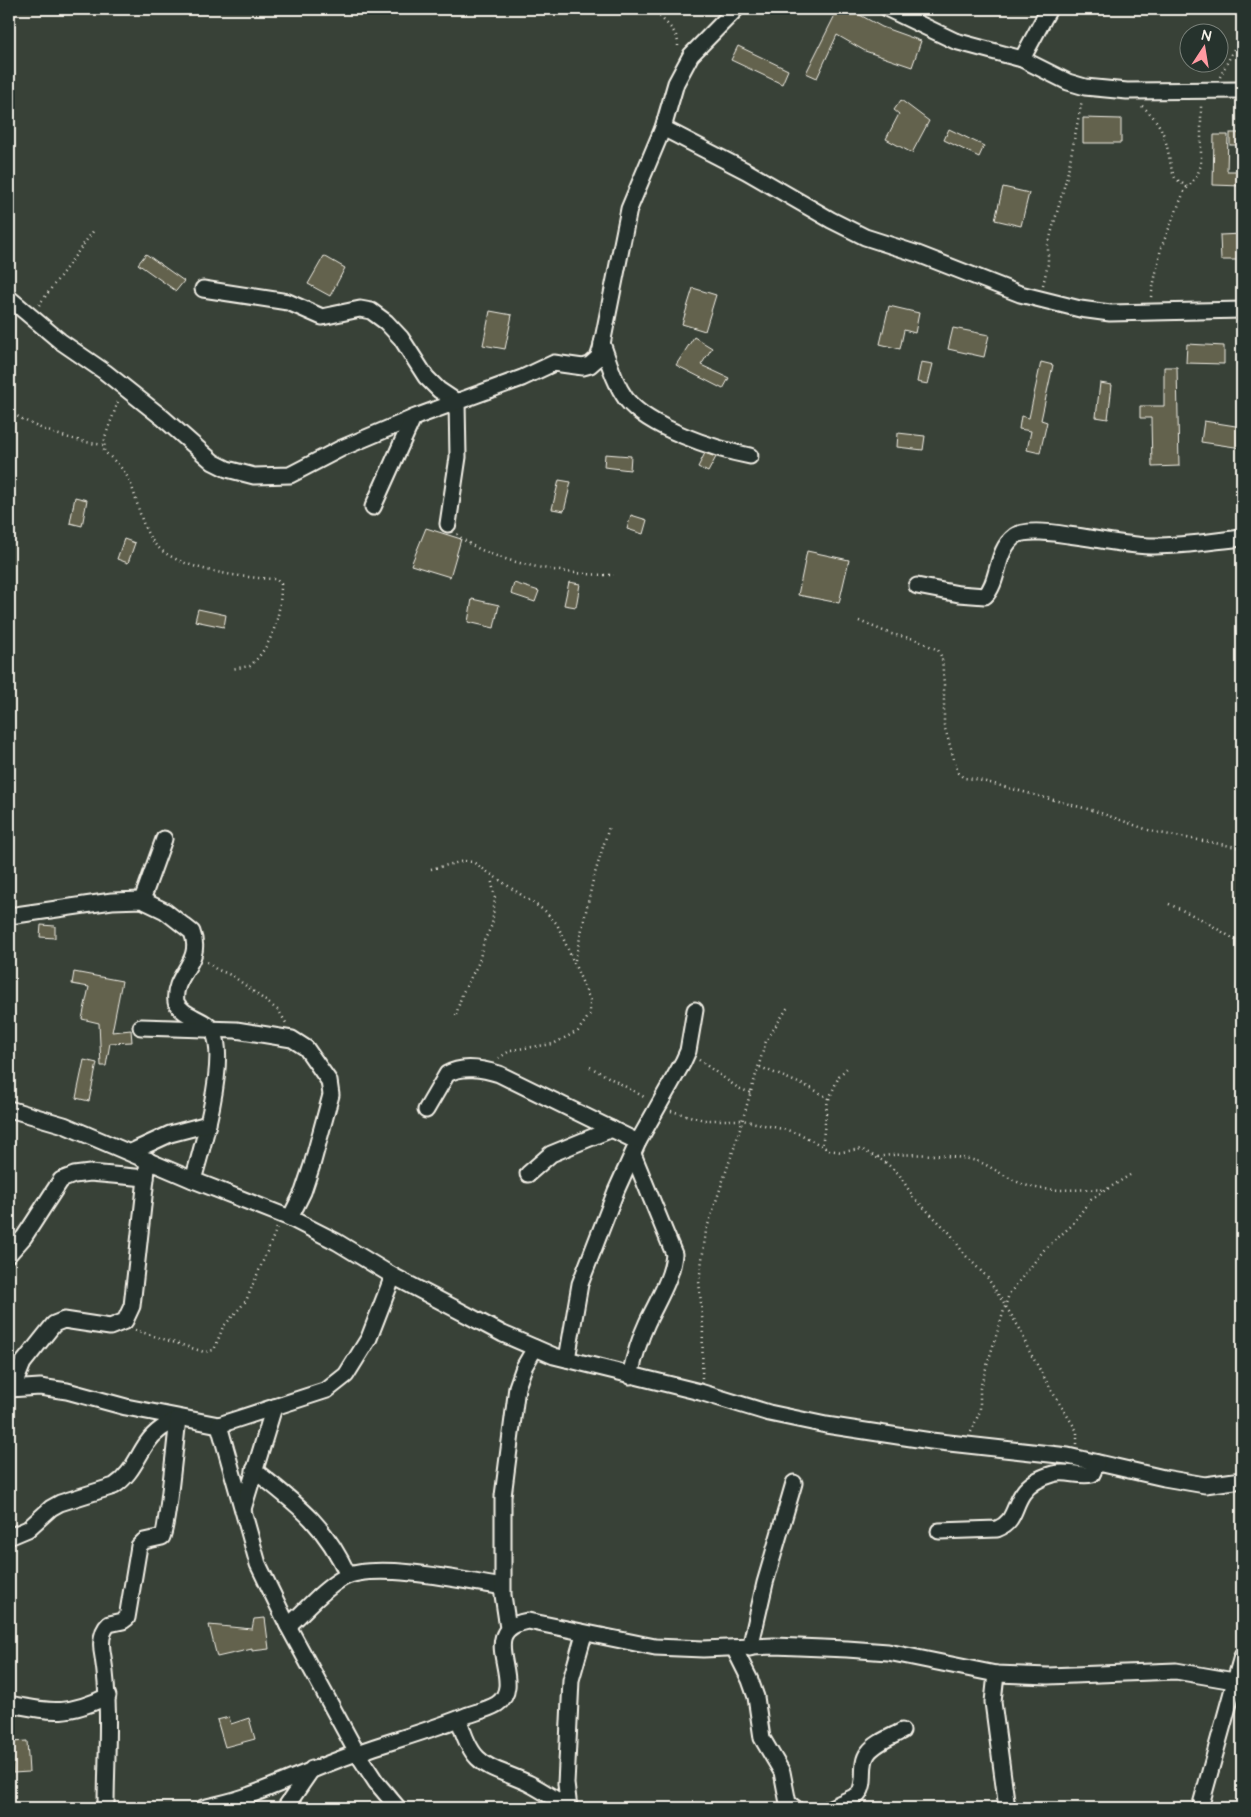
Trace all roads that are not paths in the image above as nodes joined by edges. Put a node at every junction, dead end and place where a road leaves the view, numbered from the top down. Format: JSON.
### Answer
{"nodes":[{"id":1,"x":736,"y":9,"type":"edge"},
{"id":2,"x":888,"y":9,"type":"edge"},
{"id":3,"x":1049,"y":9,"type":"edge"},
{"id":4,"x":1022,"y":59,"type":"junction"},
{"id":5,"x":1242,"y":90,"type":"edge"},
{"id":6,"x":663,"y":128,"type":"junction"},
{"id":7,"x":203,"y":290,"type":"dead end"},
{"id":8,"x":9,"y":298,"type":"edge"},
{"id":9,"x":1242,"y":310,"type":"edge"},
{"id":10,"x":602,"y":343,"type":"junction"},
{"id":11,"x":457,"y":402,"type":"junction"},
{"id":12,"x":413,"y":418,"type":"junction"},
{"id":13,"x":750,"y":456,"type":"dead end"},
{"id":14,"x":373,"y":507,"type":"dead end"},
{"id":15,"x":448,"y":524,"type":"road end"},
{"id":16,"x":1242,"y":538,"type":"edge"},
{"id":17,"x":917,"y":586,"type":"dead end"},
{"id":18,"x":164,"y":839,"type":"dead end"},
{"id":19,"x":142,"y":900,"type":"junction"},
{"id":20,"x":9,"y":916,"type":"edge"},
{"id":21,"x":695,"y":1010,"type":"dead end"},
{"id":22,"x":141,"y":1027,"type":"dead end"},
{"id":23,"x":211,"y":1029,"type":"junction"},
{"id":24,"x":9,"y":1109,"type":"edge"},
{"id":25,"x":426,"y":1110,"type":"dead end"},
{"id":26,"x":208,"y":1124,"type":"junction"},
{"id":27,"x":612,"y":1129,"type":"junction"},
{"id":28,"x":635,"y":1148,"type":"junction"},
{"id":29,"x":131,"y":1152,"type":"junction"},
{"id":30,"x":148,"y":1160,"type":"junction"},
{"id":31,"x":528,"y":1174,"type":"dead end"},
{"id":32,"x":146,"y":1178,"type":"junction"},
{"id":33,"x":193,"y":1180,"type":"junction"},
{"id":34,"x":286,"y":1216,"type":"junction"},
{"id":35,"x":9,"y":1254,"type":"edge"},
{"id":36,"x":393,"y":1276,"type":"junction"},
{"id":37,"x":535,"y":1348,"type":"junction"},
{"id":38,"x":566,"y":1359,"type":"junction"},
{"id":39,"x":630,"y":1376,"type":"junction"},
{"id":40,"x":11,"y":1389,"type":"edge"},
{"id":41,"x":274,"y":1407,"type":"junction"},
{"id":42,"x":178,"y":1419,"type":"junction"},
{"id":43,"x":219,"y":1425,"type":"junction"},
{"id":44,"x":1097,"y":1463,"type":"junction"},
{"id":45,"x":254,"y":1470,"type":"junction"},
{"id":46,"x":1242,"y":1480,"type":"edge"},
{"id":47,"x":794,"y":1483,"type":"dead end"},
{"id":48,"x":243,"y":1508,"type":"junction"},
{"id":49,"x":939,"y":1531,"type":"dead end"},
{"id":50,"x":9,"y":1537,"type":"edge"},
{"id":51,"x":348,"y":1575,"type":"junction"},
{"id":52,"x":502,"y":1586,"type":"junction"},
{"id":53,"x":288,"y":1626,"type":"junction"},
{"id":54,"x":508,"y":1628,"type":"junction"},
{"id":55,"x":584,"y":1634,"type":"junction"},
{"id":56,"x":734,"y":1648,"type":"junction"},
{"id":57,"x":750,"y":1648,"type":"junction"},
{"id":58,"x":1242,"y":1656,"type":"edge"},
{"id":59,"x":996,"y":1674,"type":"junction"},
{"id":60,"x":1234,"y":1681,"type":"junction"},
{"id":61,"x":108,"y":1696,"type":"junction"},
{"id":62,"x":9,"y":1704,"type":"edge"},
{"id":63,"x":459,"y":1719,"type":"junction"},
{"id":64,"x":902,"y":1731,"type":"dead end"},
{"id":65,"x":357,"y":1752,"type":"junction"},
{"id":66,"x":312,"y":1769,"type":"junction"},
{"id":67,"x":251,"y":1802,"type":"edge"},
{"id":68,"x":106,"y":1808,"type":"edge"},
{"id":69,"x":203,"y":1808,"type":"edge"},
{"id":70,"x":285,"y":1808,"type":"edge"},
{"id":71,"x":398,"y":1808,"type":"edge"},
{"id":72,"x":569,"y":1808,"type":"edge"},
{"id":73,"x":795,"y":1808,"type":"edge"},
{"id":74,"x":830,"y":1808,"type":"edge"},
{"id":75,"x":1007,"y":1808,"type":"edge"},
{"id":76,"x":1200,"y":1808,"type":"edge"}],
"edges":[{"from":1,"to":6,"type":"street"},
{"from":2,"to":4,"type":"street"},
{"from":3,"to":4,"type":"street"},
{"from":4,"to":5,"type":"street"},
{"from":6,"to":9,"type":"street"},
{"from":6,"to":10,"type":"street"},
{"from":7,"to":11,"type":"street"},
{"from":8,"to":12,"type":"street"},
{"from":10,"to":11,"type":"street"},
{"from":10,"to":13,"type":"street"},
{"from":11,"to":12,"type":"street"},
{"from":11,"to":15,"type":"street"},
{"from":12,"to":14,"type":"street"},
{"from":16,"to":17,"type":"street"},
{"from":18,"to":19,"type":"street"},
{"from":19,"to":20,"type":"street"},
{"from":19,"to":23,"type":"street"},
{"from":21,"to":28,"type":"street"},
{"from":22,"to":23,"type":"street"},
{"from":23,"to":26,"type":"street"},
{"from":23,"to":34,"type":"street"},
{"from":24,"to":29,"type":"street"},
{"from":25,"to":27,"type":"street"},
{"from":26,"to":29,"type":"street"},
{"from":26,"to":33,"type":"street"},
{"from":27,"to":28,"type":"street"},
{"from":27,"to":31,"type":"street"},
{"from":28,"to":38,"type":"street"},
{"from":28,"to":39,"type":"street"},
{"from":29,"to":30,"type":"street"},
{"from":30,"to":32,"type":"street"},
{"from":30,"to":33,"type":"street"},
{"from":32,"to":35,"type":"street"},
{"from":32,"to":40,"type":"street"},
{"from":33,"to":34,"type":"street"},
{"from":34,"to":36,"type":"street"},
{"from":36,"to":37,"type":"street"},
{"from":36,"to":41,"type":"street"},
{"from":37,"to":38,"type":"street"},
{"from":37,"to":52,"type":"street"},
{"from":38,"to":39,"type":"street"},
{"from":39,"to":44,"type":"street"},
{"from":40,"to":42,"type":"street"},
{"from":41,"to":43,"type":"street"},
{"from":41,"to":45,"type":"street"},
{"from":42,"to":43,"type":"street"},
{"from":42,"to":50,"type":"street"},
{"from":42,"to":61,"type":"street"},
{"from":43,"to":48,"type":"street"},
{"from":44,"to":46,"type":"street"},
{"from":44,"to":49,"type":"street"},
{"from":45,"to":48,"type":"street"},
{"from":45,"to":51,"type":"street"},
{"from":47,"to":57,"type":"street"},
{"from":48,"to":53,"type":"street"},
{"from":51,"to":52,"type":"street"},
{"from":51,"to":53,"type":"street"},
{"from":52,"to":54,"type":"street"},
{"from":53,"to":65,"type":"street"},
{"from":54,"to":55,"type":"street"},
{"from":54,"to":63,"type":"street"},
{"from":55,"to":56,"type":"street"},
{"from":55,"to":72,"type":"street"},
{"from":56,"to":57,"type":"street"},
{"from":56,"to":73,"type":"street"},
{"from":57,"to":59,"type":"street"},
{"from":58,"to":60,"type":"street"},
{"from":59,"to":60,"type":"street"},
{"from":59,"to":75,"type":"street"},
{"from":60,"to":76,"type":"street"},
{"from":61,"to":62,"type":"street"},
{"from":61,"to":68,"type":"street"},
{"from":63,"to":65,"type":"street"},
{"from":63,"to":72,"type":"street"},
{"from":64,"to":74,"type":"street"},
{"from":65,"to":66,"type":"street"},
{"from":65,"to":71,"type":"street"},
{"from":66,"to":67,"type":"street"},
{"from":66,"to":70,"type":"street"},
{"from":67,"to":69,"type":"street"}]}
